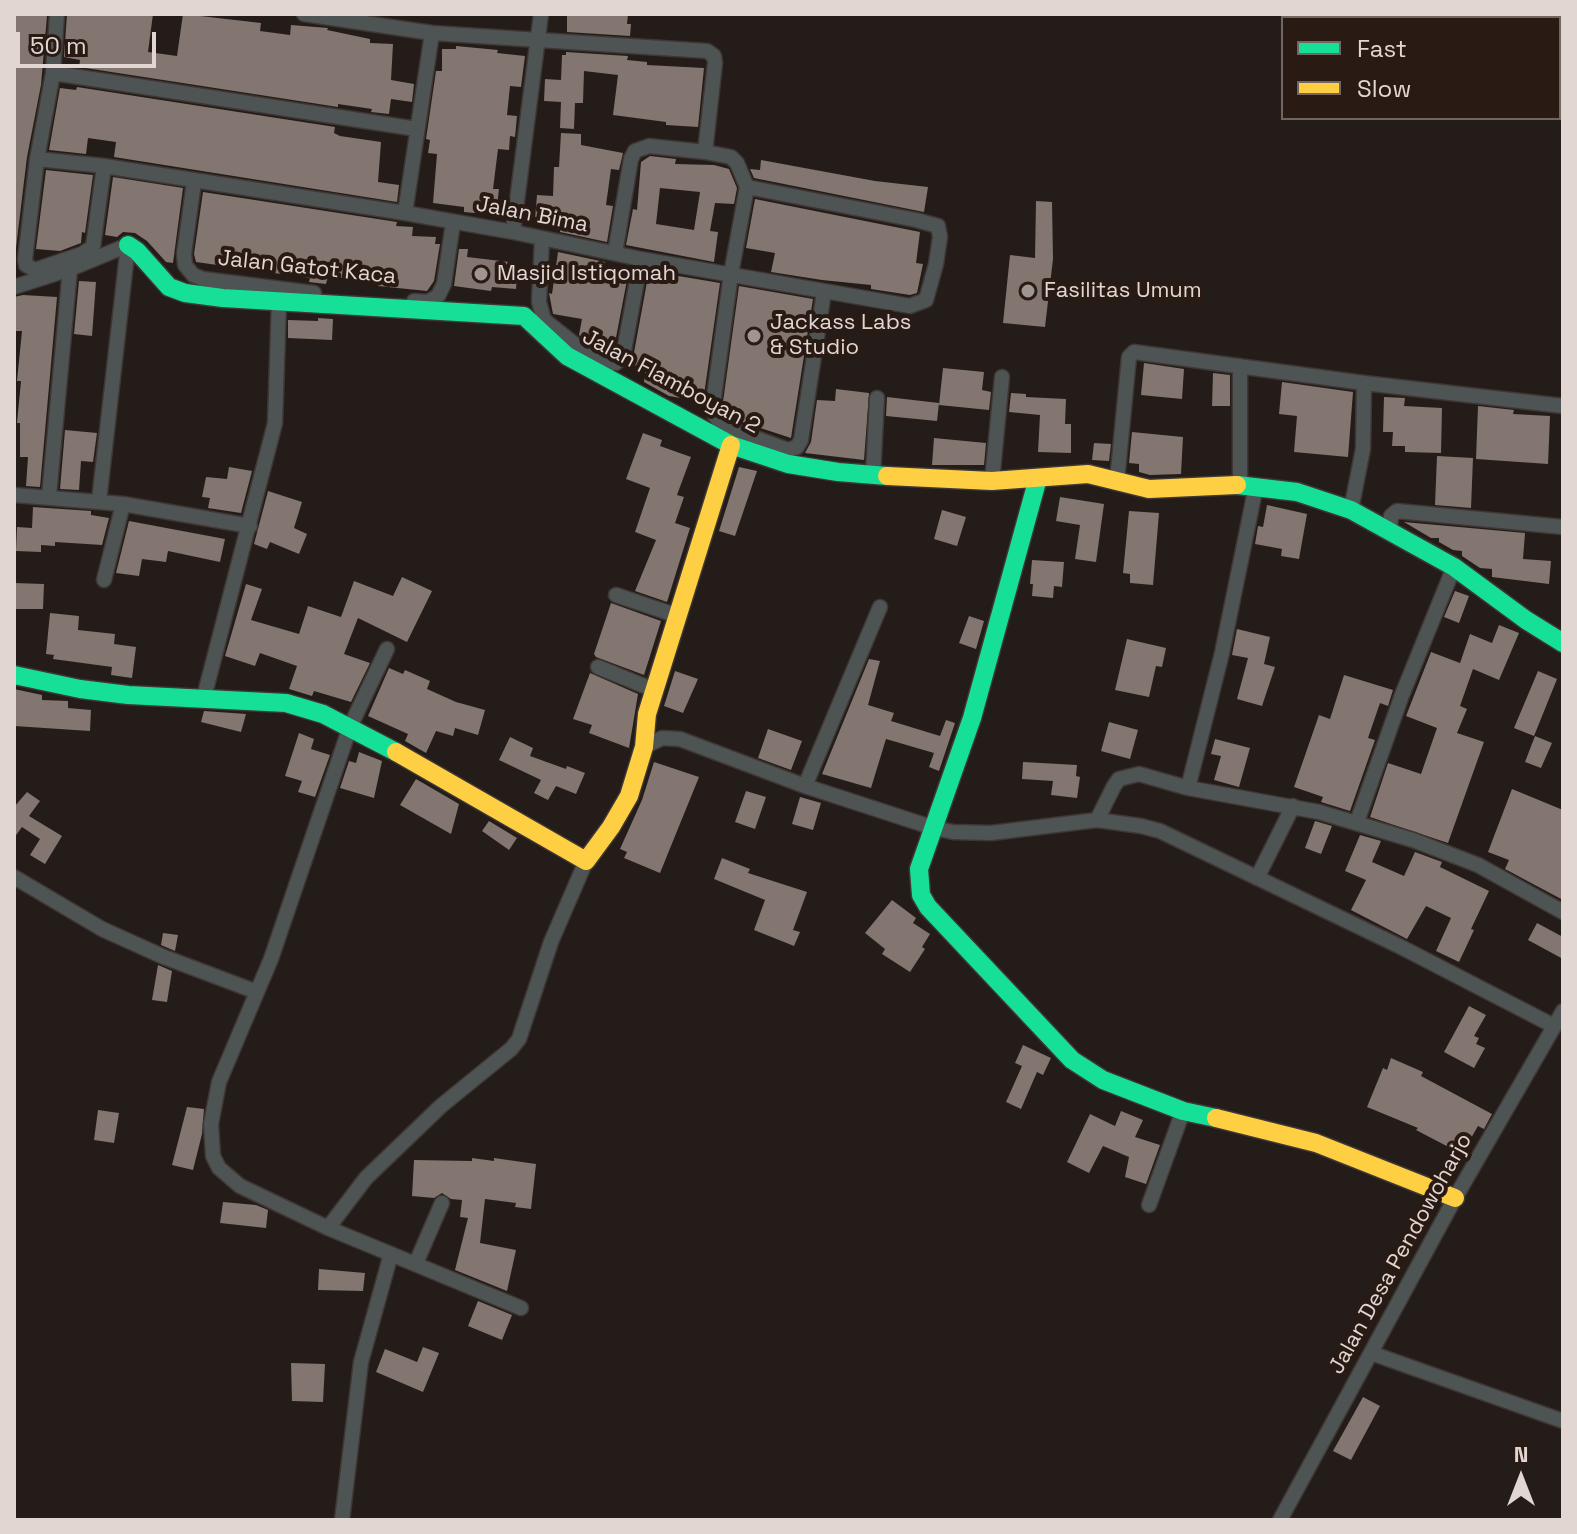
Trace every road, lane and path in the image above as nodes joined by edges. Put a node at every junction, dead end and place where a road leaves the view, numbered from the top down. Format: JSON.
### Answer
{"nodes":[{"id":1,"x":57,"y":14,"type":"edge"},
{"id":2,"x":304,"y":14,"type":"edge"},
{"id":3,"x":541,"y":14,"type":"edge"},
{"id":4,"x":432,"y":33,"type":"junction"},
{"id":5,"x":539,"y":41,"type":"junction"},
{"id":6,"x":53,"y":73,"type":"junction"},
{"id":7,"x":417,"y":129,"type":"junction"},
{"id":8,"x":705,"y":152,"type":"junction"},
{"id":9,"x":38,"y":155,"type":"junction"},
{"id":10,"x":104,"y":166,"type":"junction"},
{"id":11,"x":194,"y":182,"type":"junction"},
{"id":12,"x":747,"y":187,"type":"junction"},
{"id":13,"x":405,"y":213,"type":"junction"},
{"id":14,"x":453,"y":223,"type":"junction"},
{"id":15,"x":513,"y":232,"type":"junction"},
{"id":16,"x":542,"y":239,"type":"junction"},
{"id":17,"x":128,"y":245,"type":"junction"},
{"id":18,"x":615,"y":253,"type":"junction"},
{"id":19,"x":641,"y":259,"type":"junction"},
{"id":20,"x":70,"y":269,"type":"junction"},
{"id":21,"x":731,"y":274,"type":"junction"},
{"id":22,"x":14,"y":287,"type":"edge"},
{"id":23,"x":824,"y":292,"type":"junction"},
{"id":24,"x":279,"y":301,"type":"junction"},
{"id":25,"x":1240,"y":366,"type":"junction"},
{"id":26,"x":1002,"y":377,"type":"dead end"},
{"id":27,"x":1364,"y":383,"type":"junction"},
{"id":28,"x":877,"y":398,"type":"dead end"},
{"id":29,"x":1563,"y":406,"type":"edge"},
{"id":30,"x":731,"y":445,"type":"junction"},
{"id":31,"x":873,"y":475,"type":"junction"},
{"id":32,"x":1038,"y":478,"type":"junction"},
{"id":33,"x":992,"y":481,"type":"junction"},
{"id":34,"x":1117,"y":481,"type":"junction"},
{"id":35,"x":1248,"y":485,"type":"junction"},
{"id":36,"x":14,"y":495,"type":"edge"},
{"id":37,"x":49,"y":496,"type":"junction"},
{"id":38,"x":99,"y":501,"type":"junction"},
{"id":39,"x":123,"y":504,"type":"junction"},
{"id":40,"x":1351,"y":510,"type":"junction"},
{"id":41,"x":250,"y":526,"type":"junction"},
{"id":42,"x":1563,"y":527,"type":"edge"},
{"id":43,"x":1390,"y":530,"type":"junction"},
{"id":44,"x":1454,"y":567,"type":"junction"},
{"id":45,"x":104,"y":580,"type":"dead end"},
{"id":46,"x":616,"y":595,"type":"dead end"},
{"id":47,"x":880,"y":607,"type":"dead end"},
{"id":48,"x":678,"y":616,"type":"junction"},
{"id":49,"x":1563,"y":643,"type":"edge"},
{"id":50,"x":387,"y":649,"type":"dead end"},
{"id":51,"x":598,"y":667,"type":"dead end"},
{"id":52,"x":14,"y":675,"type":"edge"},
{"id":53,"x":654,"y":690,"type":"junction"},
{"id":54,"x":204,"y":697,"type":"junction"},
{"id":55,"x":350,"y":727,"type":"junction"},
{"id":56,"x":644,"y":747,"type":"junction"},
{"id":57,"x":805,"y":786,"type":"junction"},
{"id":58,"x":1188,"y":788,"type":"junction"},
{"id":59,"x":1293,"y":806,"type":"junction"},
{"id":60,"x":1097,"y":820,"type":"junction"},
{"id":61,"x":1357,"y":822,"type":"junction"},
{"id":62,"x":934,"y":828,"type":"junction"},
{"id":63,"x":586,"y":861,"type":"junction"},
{"id":64,"x":14,"y":877,"type":"edge"},
{"id":65,"x":1257,"y":878,"type":"junction"},
{"id":66,"x":1563,"y":912,"type":"edge"},
{"id":67,"x":257,"y":992,"type":"junction"},
{"id":68,"x":1563,"y":1011,"type":"edge"},
{"id":69,"x":1554,"y":1026,"type":"junction"},
{"id":70,"x":1183,"y":1111,"type":"junction"},
{"id":71,"x":1455,"y":1198,"type":"junction"},
{"id":72,"x":442,"y":1203,"type":"dead end"},
{"id":73,"x":1149,"y":1205,"type":"dead end"},
{"id":74,"x":328,"y":1228,"type":"junction"},
{"id":75,"x":391,"y":1254,"type":"junction"},
{"id":76,"x":416,"y":1263,"type":"junction"},
{"id":77,"x":521,"y":1308,"type":"dead end"},
{"id":78,"x":1371,"y":1353,"type":"junction"},
{"id":79,"x":1563,"y":1421,"type":"edge"},
{"id":80,"x":342,"y":1520,"type":"edge"},
{"id":81,"x":1280,"y":1520,"type":"edge"}],
"edges":[{"from":1,"to":6,"type":"street"},
{"from":2,"to":4,"type":"street"},
{"from":3,"to":5,"type":"street"},
{"from":4,"to":5,"type":"street"},
{"from":4,"to":7,"type":"street"},
{"from":5,"to":8,"type":"street"},
{"from":5,"to":15,"type":"street"},
{"from":6,"to":7,"type":"street"},
{"from":6,"to":9,"type":"street"},
{"from":7,"to":13,"type":"street"},
{"from":8,"to":12,"type":"street"},
{"from":8,"to":18,"type":"street"},
{"from":9,"to":10,"type":"street","name":"Jalan Bima"},
{"from":9,"to":10,"type":"street"},
{"from":10,"to":11,"type":"street","name":"Jalan Bima"},
{"from":11,"to":13,"type":"street","name":"Jalan Bima"},
{"from":11,"to":14,"type":"street","name":"Jalan Gatot Kaca"},
{"from":12,"to":21,"type":"street"},
{"from":12,"to":23,"type":"street","name":"Jalan Bima"},
{"from":13,"to":14,"type":"street","name":"Jalan Bima"},
{"from":14,"to":15,"type":"street","name":"Jalan Bima"},
{"from":15,"to":16,"type":"street","name":"Jalan Bima"},
{"from":16,"to":18,"type":"street","name":"Jalan Bima"},
{"from":16,"to":19,"type":"street"},
{"from":17,"to":20,"type":"street"},
{"from":17,"to":24,"type":"street","name":"Jalan Flamboyan 2"},
{"from":17,"to":38,"type":"street"},
{"from":18,"to":19,"type":"street","name":"Jalan Bima"},
{"from":19,"to":21,"type":"street","name":"Jalan Bima"},
{"from":20,"to":22,"type":"street"},
{"from":20,"to":37,"type":"street"},
{"from":21,"to":23,"type":"street","name":"Jalan Bima"},
{"from":21,"to":23,"type":"street"},
{"from":24,"to":30,"type":"street","name":"Jalan Flamboyan 2"},
{"from":24,"to":41,"type":"street"},
{"from":25,"to":27,"type":"street"},
{"from":25,"to":34,"type":"street"},
{"from":25,"to":35,"type":"street"},
{"from":26,"to":33,"type":"street"},
{"from":27,"to":29,"type":"street"},
{"from":27,"to":40,"type":"street"},
{"from":28,"to":31,"type":"street"},
{"from":30,"to":31,"type":"street","name":"Jalan Flamboyan 2"},
{"from":30,"to":48,"type":"street"},
{"from":31,"to":33,"type":"street","name":"Jalan Flamboyan 2"},
{"from":32,"to":33,"type":"street","name":"Jalan Flamboyan 2"},
{"from":32,"to":34,"type":"street","name":"Jalan Flamboyan 2"},
{"from":32,"to":62,"type":"street"},
{"from":34,"to":35,"type":"street","name":"Jalan Flamboyan 2"},
{"from":35,"to":40,"type":"street","name":"Jalan Flamboyan 2"},
{"from":35,"to":58,"type":"street"},
{"from":36,"to":37,"type":"street"},
{"from":37,"to":38,"type":"street"},
{"from":38,"to":39,"type":"street"},
{"from":39,"to":41,"type":"street"},
{"from":39,"to":45,"type":"street"},
{"from":40,"to":43,"type":"street","name":"Jalan Flamboyan 2"},
{"from":41,"to":54,"type":"street"},
{"from":42,"to":43,"type":"street"},
{"from":43,"to":44,"type":"street","name":"Jalan Flamboyan 2"},
{"from":44,"to":49,"type":"street","name":"Jalan Flamboyan 2"},
{"from":44,"to":61,"type":"street"},
{"from":46,"to":48,"type":"street"},
{"from":47,"to":57,"type":"street"},
{"from":48,"to":53,"type":"street"},
{"from":50,"to":55,"type":"street"},
{"from":51,"to":53,"type":"street"},
{"from":52,"to":54,"type":"street"},
{"from":53,"to":56,"type":"street"},
{"from":54,"to":55,"type":"street"},
{"from":55,"to":63,"type":"street"},
{"from":55,"to":67,"type":"street"},
{"from":56,"to":57,"type":"street"},
{"from":56,"to":63,"type":"street"},
{"from":57,"to":62,"type":"street"},
{"from":58,"to":59,"type":"street"},
{"from":58,"to":60,"type":"street"},
{"from":59,"to":61,"type":"street"},
{"from":59,"to":65,"type":"street"},
{"from":60,"to":62,"type":"street"},
{"from":60,"to":65,"type":"street"},
{"from":61,"to":66,"type":"street"},
{"from":62,"to":70,"type":"street"},
{"from":63,"to":74,"type":"street"},
{"from":64,"to":67,"type":"street"},
{"from":65,"to":69,"type":"street"},
{"from":67,"to":74,"type":"street"},
{"from":68,"to":69,"type":"street","name":"Jalan Desa Pendowoharjo"},
{"from":69,"to":71,"type":"street","name":"Jalan Desa Pendowoharjo"},
{"from":70,"to":71,"type":"street"},
{"from":70,"to":73,"type":"street"},
{"from":71,"to":78,"type":"street","name":"Jalan Desa Pendowoharjo"},
{"from":72,"to":76,"type":"street"},
{"from":74,"to":75,"type":"street"},
{"from":75,"to":76,"type":"street"},
{"from":75,"to":80,"type":"street"},
{"from":76,"to":77,"type":"street"},
{"from":78,"to":79,"type":"street"},
{"from":78,"to":81,"type":"street","name":"Jalan Desa Pendowoharjo"}]}
